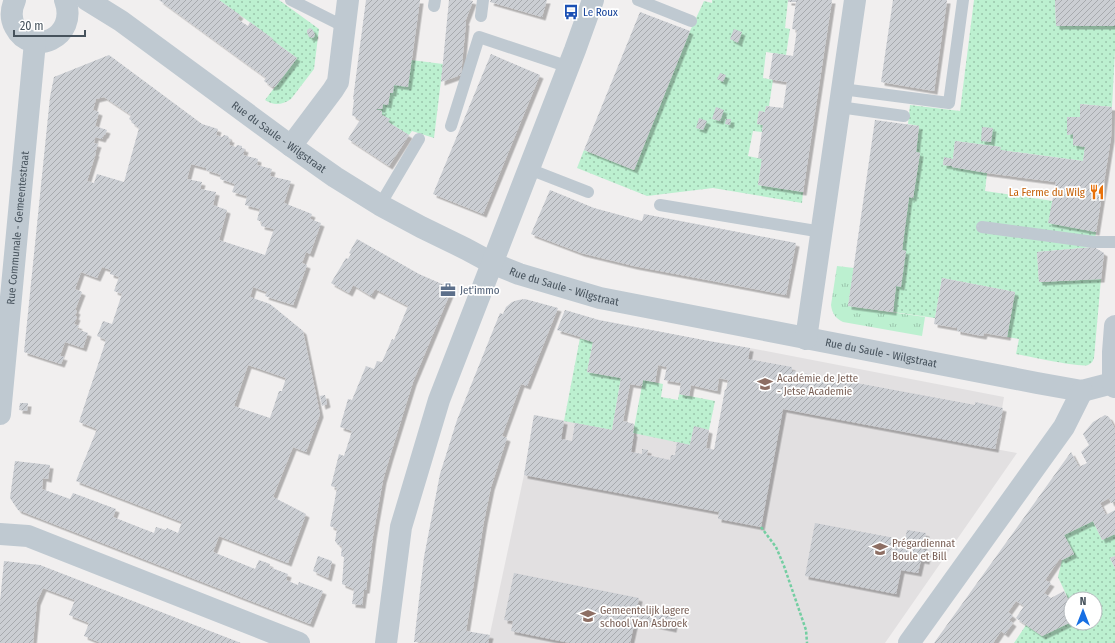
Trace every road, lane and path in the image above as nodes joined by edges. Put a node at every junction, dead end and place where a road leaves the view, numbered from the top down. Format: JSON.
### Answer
{"nodes":[{"id":1,"x":65,"y":0,"type":"edge"},
{"id":2,"x":87,"y":0,"type":"edge"},
{"id":3,"x":291,"y":0,"type":"edge"},
{"id":4,"x":348,"y":0,"type":"edge"},
{"id":5,"x":483,"y":0,"type":"edge"},
{"id":6,"x":593,"y":0,"type":"edge"},
{"id":7,"x":638,"y":0,"type":"edge"},
{"id":8,"x":855,"y":0,"type":"edge"},
{"id":9,"x":963,"y":0,"type":"edge"},
{"id":10,"x":9,"y":12,"type":"edge"},
{"id":11,"x":480,"y":16,"type":"dead end"},
{"id":12,"x":691,"y":21,"type":"dead end"},
{"id":13,"x":345,"y":27,"type":"junction"},
{"id":14,"x":35,"y":42,"type":"junction"},
{"id":15,"x":569,"y":67,"type":"junction"},
{"id":16,"x":841,"y":98,"type":"junction"},
{"id":17,"x":904,"y":116,"type":"dead end"},
{"id":18,"x":451,"y":126,"type":"dead end"},
{"id":19,"x":419,"y":139,"type":"dead end"},
{"id":20,"x":291,"y":146,"type":"junction"},
{"id":21,"x":529,"y":169,"type":"junction"},
{"id":22,"x":588,"y":192,"type":"dead end"},
{"id":23,"x":380,"y":205,"type":"junction"},
{"id":24,"x":660,"y":205,"type":"dead end"},
{"id":25,"x":982,"y":227,"type":"dead end"},
{"id":26,"x":822,"y":232,"type":"junction"},
{"id":27,"x":1115,"y":242,"type":"edge"},
{"id":28,"x":492,"y":263,"type":"junction"},
{"id":29,"x":1115,"y":326,"type":"edge"},
{"id":30,"x":806,"y":339,"type":"junction"},
{"id":31,"x":1114,"y":385,"type":"edge"},
{"id":32,"x":1082,"y":391,"type":"junction"},
{"id":33,"x":0,"y":414,"type":"edge"},
{"id":34,"x":761,"y":527,"type":"dead end"},
{"id":35,"x":0,"y":534,"type":"edge"},
{"id":36,"x":299,"y":643,"type":"edge"},
{"id":37,"x":386,"y":643,"type":"edge"},
{"id":38,"x":807,"y":643,"type":"edge"},
{"id":39,"x":909,"y":643,"type":"edge"}],
"edges":[{"from":1,"to":14,"type":"street"},
{"from":2,"to":20,"type":"street","name":"Rue du Saule - Wilgstraat"},
{"from":3,"to":13,"type":"lane"},
{"from":4,"to":13,"type":"street"},
{"from":5,"to":11,"type":"lane"},
{"from":6,"to":15,"type":"street"},
{"from":7,"to":12,"type":"lane"},
{"from":8,"to":16,"type":"street"},
{"from":9,"to":16,"type":"lane"},
{"from":10,"to":14,"type":"street"},
{"from":13,"to":20,"type":"street"},
{"from":14,"to":33,"type":"street","name":"Rue Communale - Gemeentestraat"},
{"from":15,"to":18,"type":"lane"},
{"from":15,"to":21,"type":"street"},
{"from":16,"to":17,"type":"lane"},
{"from":16,"to":26,"type":"street"},
{"from":19,"to":23,"type":"lane"},
{"from":20,"to":23,"type":"street","name":"Rue du Saule - Wilgstraat"},
{"from":21,"to":22,"type":"lane"},
{"from":21,"to":28,"type":"street"},
{"from":23,"to":28,"type":"street","name":"Rue du Saule - Wilgstraat"},
{"from":24,"to":26,"type":"lane"},
{"from":25,"to":27,"type":"lane"},
{"from":26,"to":30,"type":"street"},
{"from":28,"to":30,"type":"street","name":"Rue du Saule - Wilgstraat"},
{"from":28,"to":37,"type":"street"},
{"from":29,"to":31,"type":"street"},
{"from":30,"to":32,"type":"street","name":"Rue du Saule - Wilgstraat"},
{"from":31,"to":32,"type":"street","name":"Rue du Saule - Wilgstraat"},
{"from":32,"to":39,"type":"street"},
{"from":34,"to":38,"type":"path"},
{"from":35,"to":36,"type":"street"}]}
